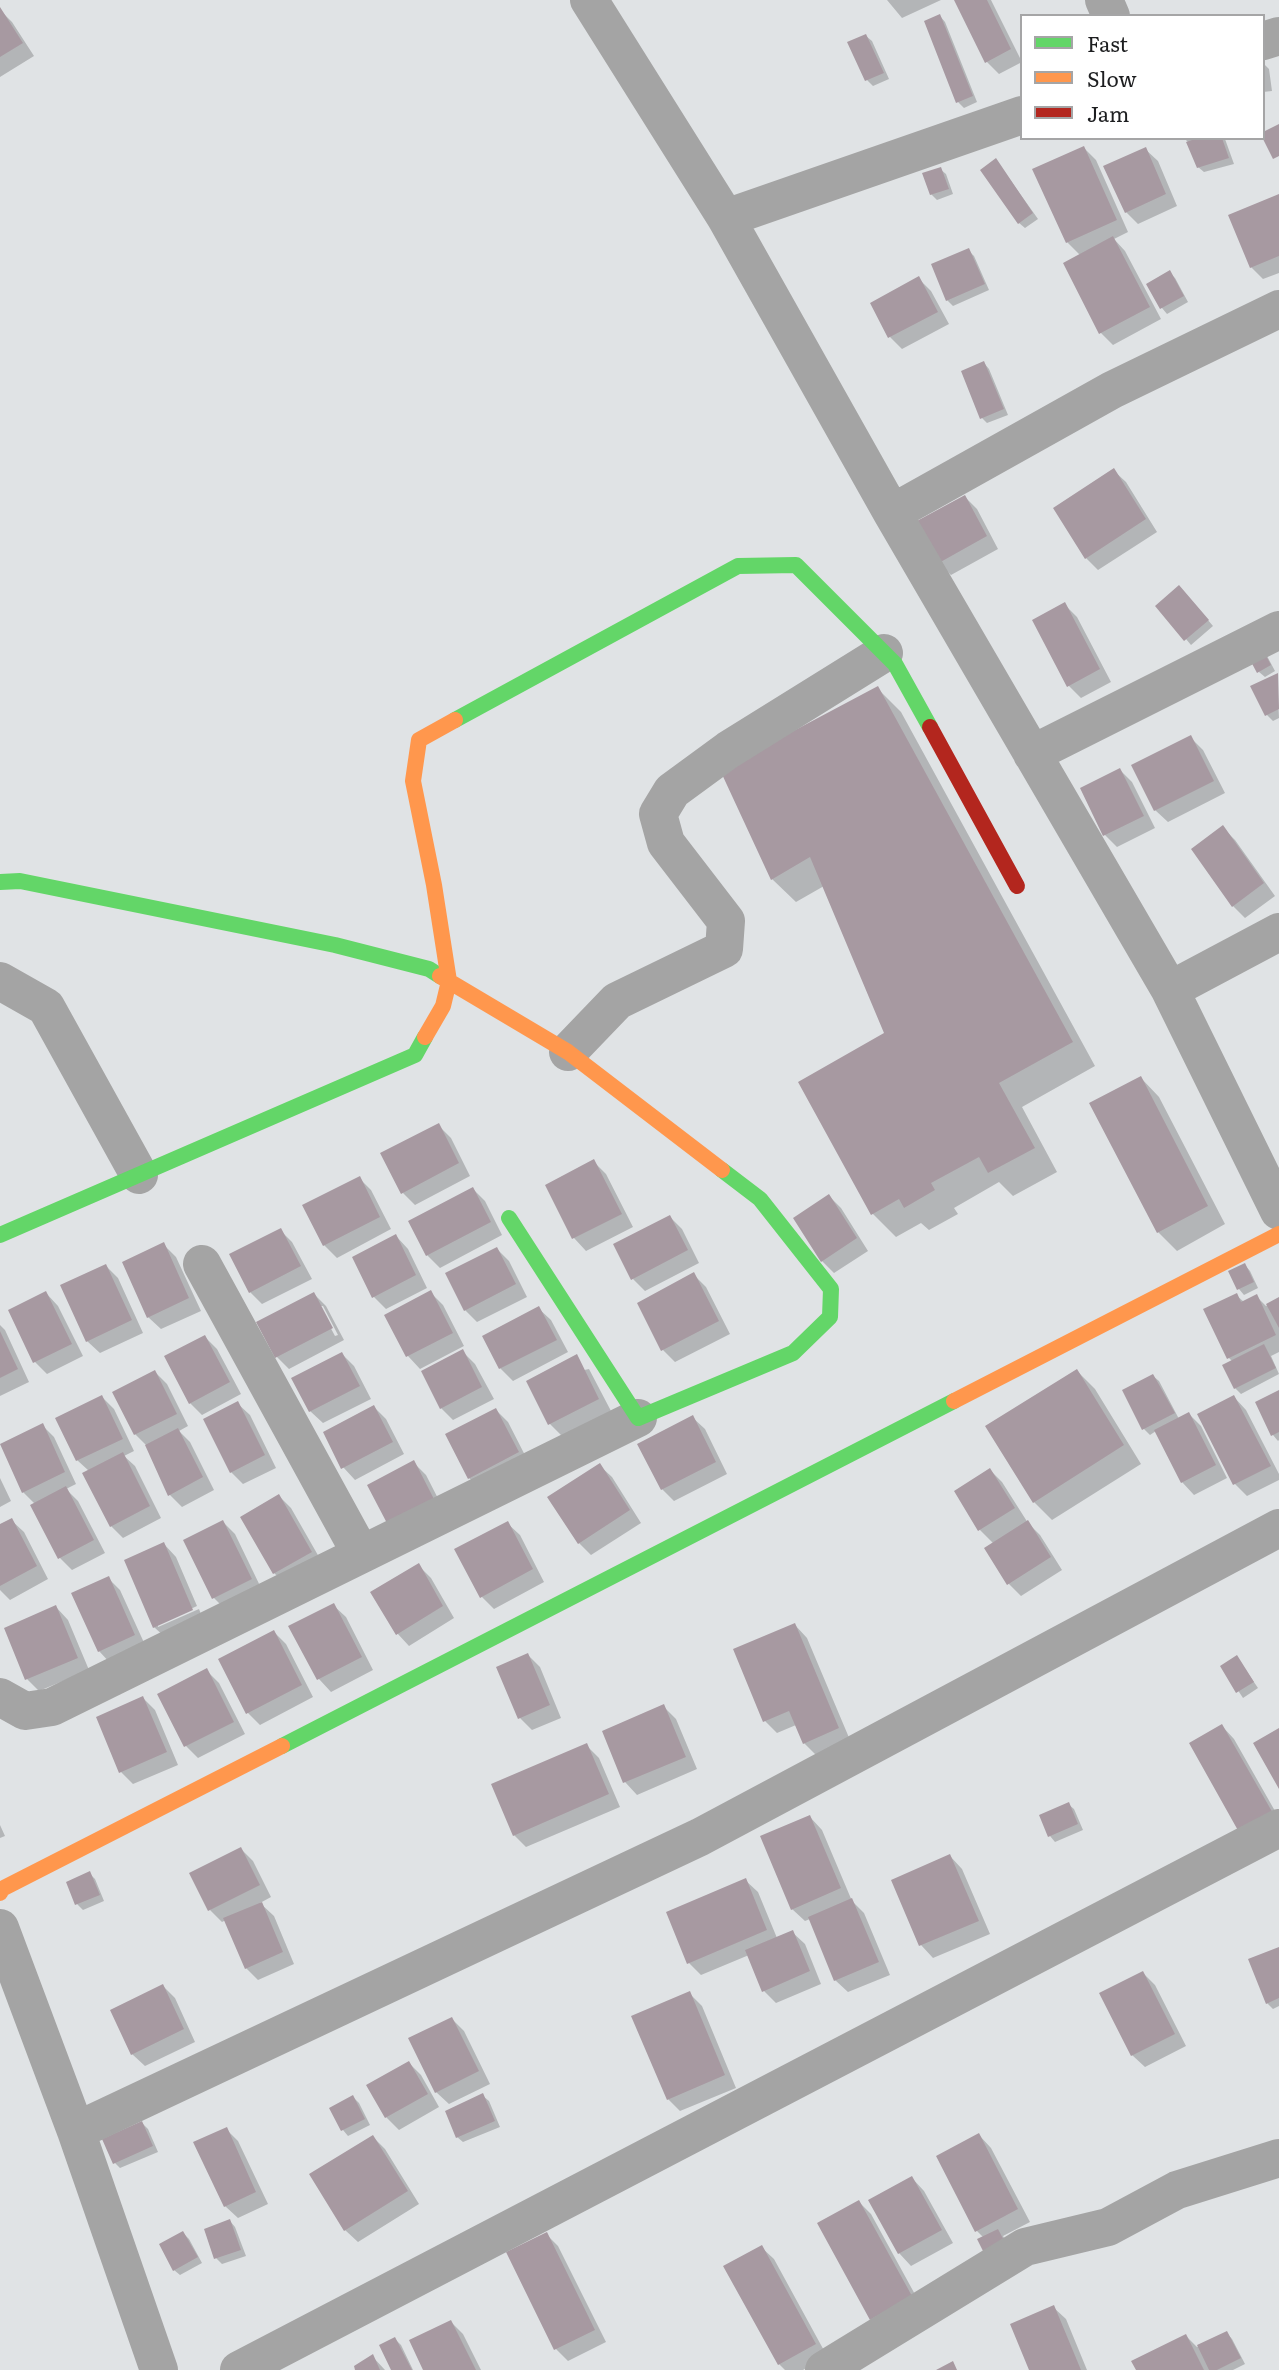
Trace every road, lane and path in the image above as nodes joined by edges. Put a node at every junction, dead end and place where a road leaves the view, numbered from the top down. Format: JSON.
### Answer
{"nodes":[{"id":1,"x":589,"y":0,"type":"edge"},
{"id":2,"x":1020,"y":116,"type":"edge"},
{"id":3,"x":726,"y":218,"type":"junction"},
{"id":4,"x":1279,"y":309,"type":"edge"},
{"id":5,"x":892,"y":513,"type":"junction"},
{"id":6,"x":1279,"y":630,"type":"edge"},
{"id":7,"x":884,"y":653,"type":"junction"},
{"id":8,"x":1032,"y":754,"type":"junction"},
{"id":9,"x":0,"y":882,"type":"edge"},
{"id":10,"x":1017,"y":886,"type":"dead end"},
{"id":11,"x":1279,"y":932,"type":"edge"},
{"id":12,"x":0,"y":981,"type":"edge"},
{"id":13,"x":449,"y":981,"type":"junction"},
{"id":14,"x":1170,"y":990,"type":"junction"},
{"id":15,"x":568,"y":1052,"type":"junction"},
{"id":16,"x":139,"y":1175,"type":"junction"},
{"id":17,"x":1279,"y":1211,"type":"edge"},
{"id":18,"x":509,"y":1218,"type":"dead end"},
{"id":19,"x":1279,"y":1234,"type":"edge"},
{"id":20,"x":0,"y":1235,"type":"edge"},
{"id":21,"x":202,"y":1264,"type":"dead end"},
{"id":22,"x":638,"y":1418,"type":"junction"},
{"id":23,"x":1279,"y":1528,"type":"edge"},
{"id":24,"x":361,"y":1554,"type":"junction"},
{"id":25,"x":0,"y":1697,"type":"edge"},
{"id":26,"x":1279,"y":1828,"type":"edge"},
{"id":27,"x":0,"y":1893,"type":"edge"},
{"id":28,"x":0,"y":1928,"type":"edge"},
{"id":29,"x":76,"y":2132,"type":"junction"},
{"id":30,"x":1279,"y":2158,"type":"edge"},
{"id":31,"x":159,"y":2370,"type":"edge"},
{"id":32,"x":239,"y":2370,"type":"edge"},
{"id":33,"x":824,"y":2370,"type":"edge"}],
"edges":[{"from":1,"to":3,"type":"street"},
{"from":2,"to":3,"type":"street"},
{"from":3,"to":5,"type":"street"},
{"from":4,"to":5,"type":"street"},
{"from":5,"to":8,"type":"street"},
{"from":6,"to":8,"type":"street"},
{"from":7,"to":10,"type":"street"},
{"from":7,"to":13,"type":"street"},
{"from":7,"to":15,"type":"street"},
{"from":8,"to":14,"type":"street"},
{"from":9,"to":13,"type":"street"},
{"from":11,"to":14,"type":"street"},
{"from":12,"to":16,"type":"street"},
{"from":13,"to":15,"type":"street"},
{"from":13,"to":16,"type":"street"},
{"from":14,"to":17,"type":"street"},
{"from":15,"to":22,"type":"street"},
{"from":16,"to":20,"type":"street"},
{"from":18,"to":22,"type":"street"},
{"from":19,"to":27,"type":"street"},
{"from":21,"to":24,"type":"street"},
{"from":22,"to":24,"type":"street"},
{"from":23,"to":29,"type":"street"},
{"from":24,"to":25,"type":"street"},
{"from":26,"to":32,"type":"street"},
{"from":28,"to":29,"type":"street"},
{"from":29,"to":31,"type":"street"},
{"from":30,"to":33,"type":"street"}]}
